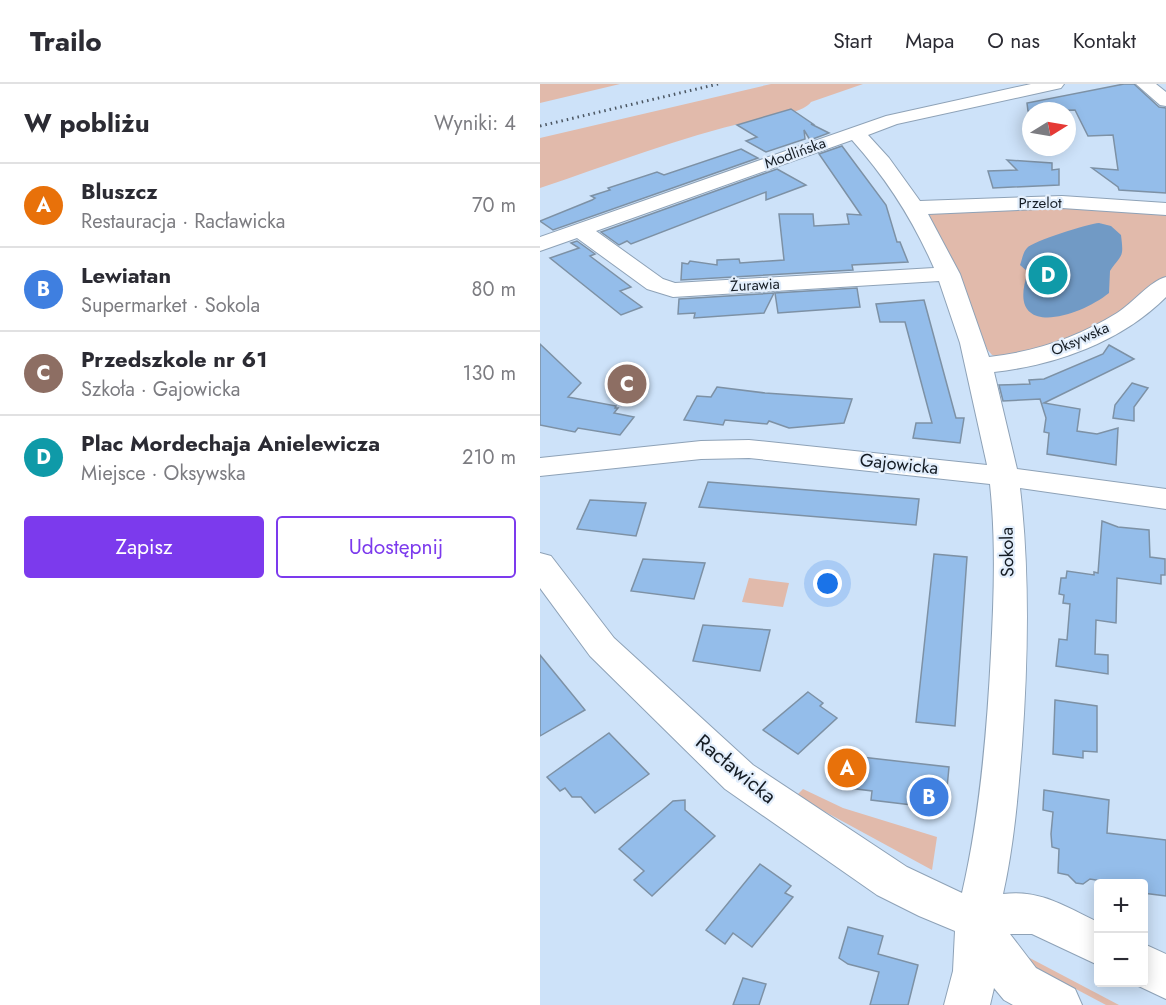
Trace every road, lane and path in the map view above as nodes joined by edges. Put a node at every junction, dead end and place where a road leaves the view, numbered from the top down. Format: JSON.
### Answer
{"nodes":[{"id":1,"x":1056,"y":84,"type":"edge"},
{"id":2,"x":1145,"y":84,"type":"edge"},
{"id":3,"x":1166,"y":101,"type":"edge"},
{"id":4,"x":855,"y":132,"type":"junction"},
{"id":5,"x":915,"y":208,"type":"junction"},
{"id":6,"x":1166,"y":209,"type":"edge"},
{"id":7,"x":580,"y":230,"type":"junction"},
{"id":8,"x":540,"y":244,"type":"edge"},
{"id":9,"x":948,"y":274,"type":"junction"},
{"id":10,"x":1166,"y":284,"type":"edge"},
{"id":11,"x":981,"y":366,"type":"junction"},
{"id":12,"x":1003,"y":477,"type":"junction"},
{"id":13,"x":540,"y":478,"type":"edge"},
{"id":14,"x":1166,"y":499,"type":"edge"},
{"id":15,"x":540,"y":564,"type":"edge"},
{"id":16,"x":977,"y":919,"type":"junction"},
{"id":17,"x":1094,"y":942,"type":"edge"},
{"id":18,"x":1148,"y":968,"type":"edge"},
{"id":19,"x":1166,"y":977,"type":"edge"},
{"id":20,"x":967,"y":1005,"type":"edge"},
{"id":21,"x":1059,"y":1005,"type":"edge"}],
"edges":[{"from":1,"to":4,"type":"street","name":"Modlińska"},
{"from":2,"to":3,"type":"street"},
{"from":4,"to":5,"type":"street","name":"Sokola"},
{"from":4,"to":7,"type":"street","name":"Modlińska"},
{"from":5,"to":6,"type":"street","name":"Przelot"},
{"from":5,"to":9,"type":"street","name":"Sokola"},
{"from":7,"to":8,"type":"street","name":"Modlińska"},
{"from":7,"to":9,"type":"street","name":"Żurawia"},
{"from":9,"to":11,"type":"street","name":"Sokola"},
{"from":10,"to":11,"type":"street","name":"Oksywska"},
{"from":11,"to":12,"type":"street","name":"Sokola"},
{"from":12,"to":13,"type":"street","name":"Gajowicka"},
{"from":12,"to":14,"type":"street","name":"Gajowicka"},
{"from":12,"to":16,"type":"street","name":"Sokola"},
{"from":15,"to":16,"type":"street","name":"Racławicka"},
{"from":16,"to":17,"type":"street"},
{"from":16,"to":20,"type":"street","name":"Sokola"},
{"from":16,"to":21,"type":"street"},
{"from":18,"to":19,"type":"street"}]}
